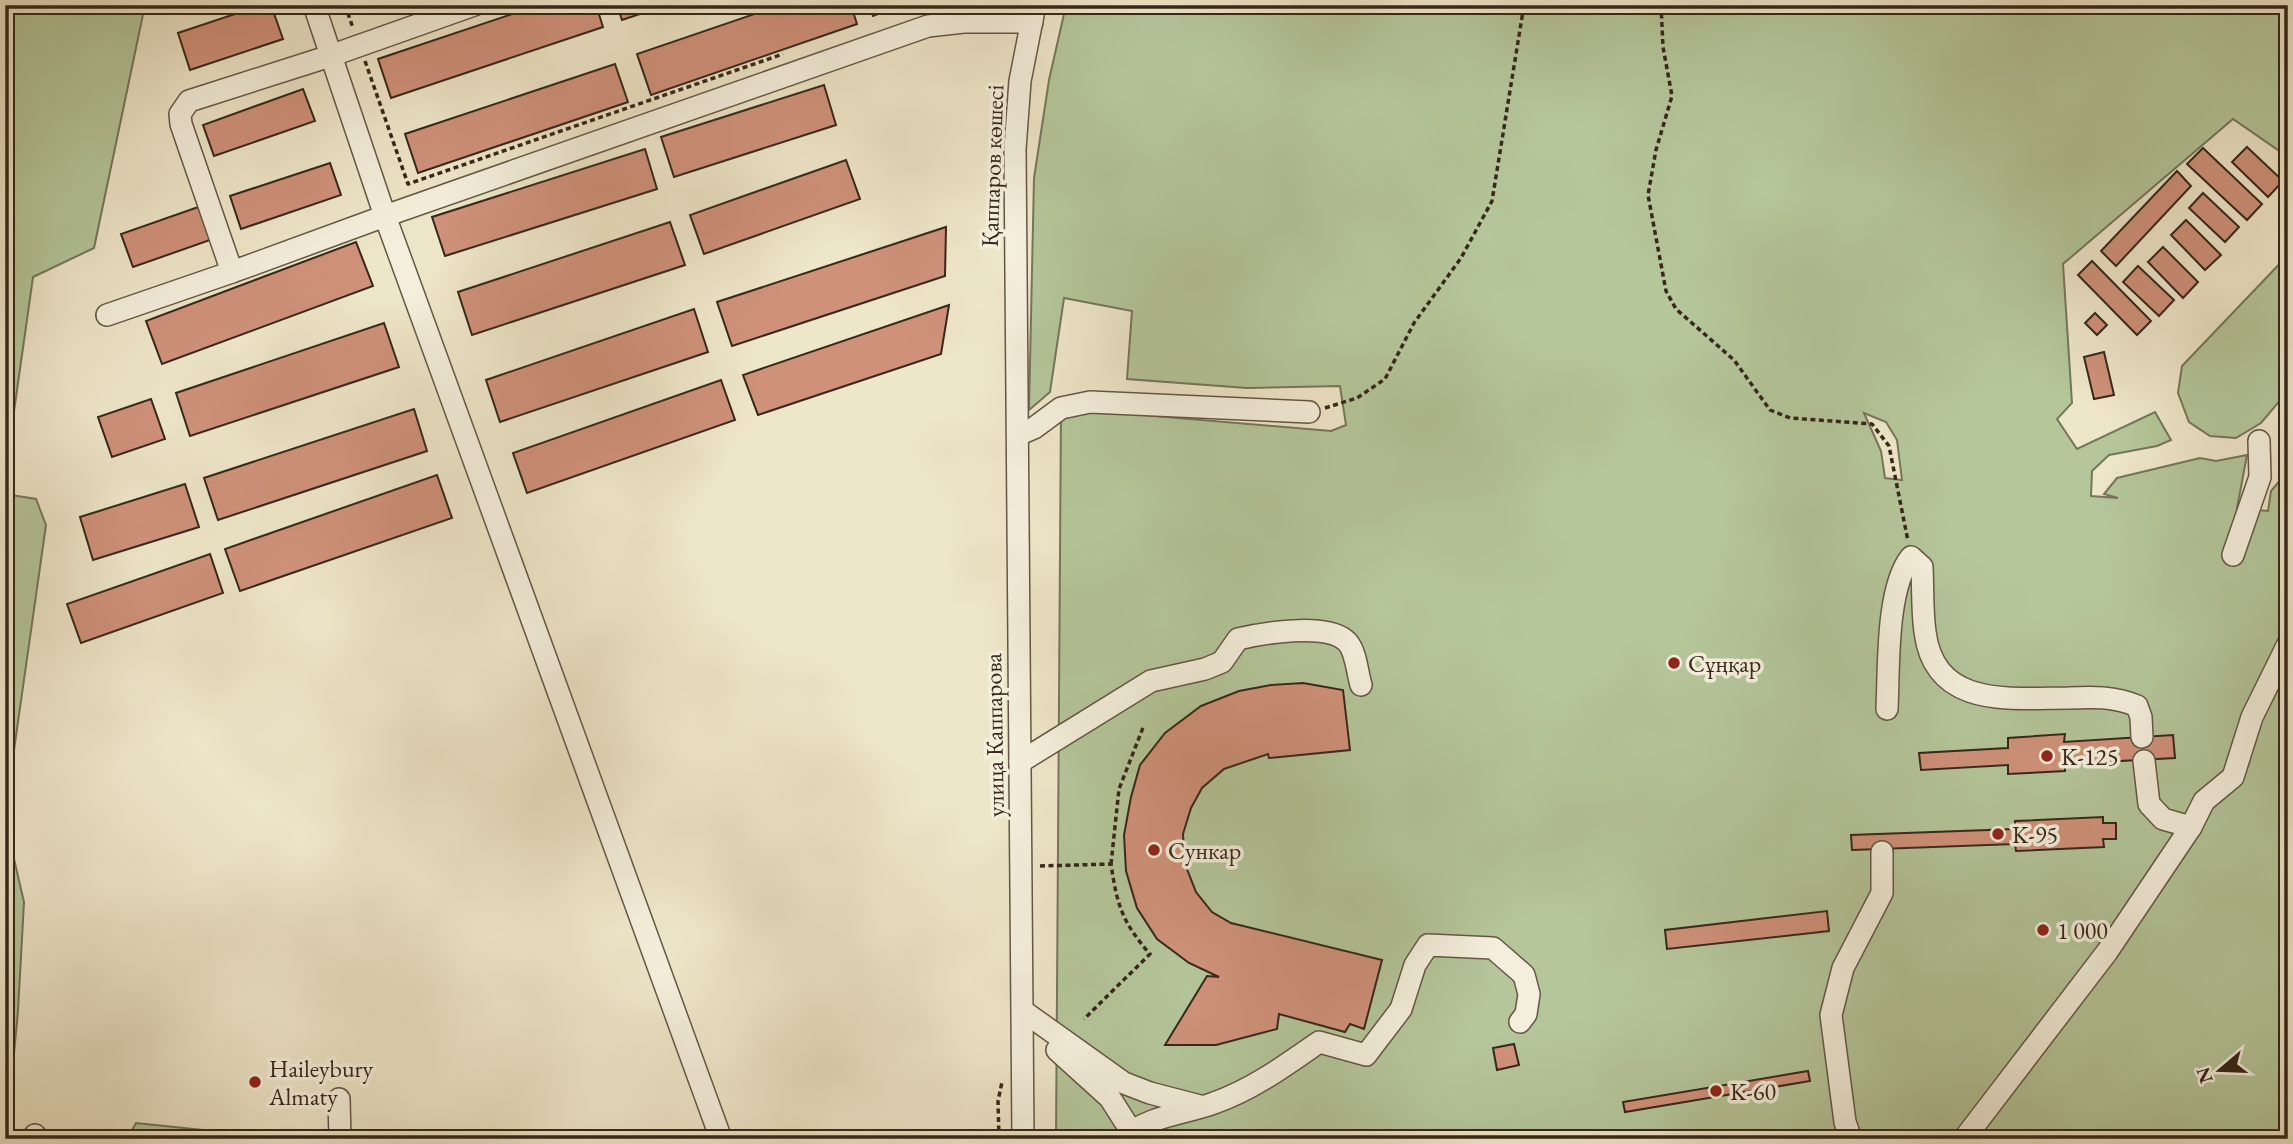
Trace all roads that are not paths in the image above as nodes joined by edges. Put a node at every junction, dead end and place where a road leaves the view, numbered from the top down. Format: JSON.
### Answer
{"nodes":[{"id":1,"x":314,"y":5,"type":"edge"},
{"id":2,"x":474,"y":5,"type":"edge"},
{"id":3,"x":964,"y":13,"type":"edge"},
{"id":4,"x":1034,"y":14,"type":"edge"},
{"id":5,"x":330,"y":56,"type":"junction"},
{"id":6,"x":385,"y":216,"type":"junction"},
{"id":7,"x":232,"y":272,"type":"junction"},
{"id":8,"x":107,"y":315,"type":"dead end"},
{"id":9,"x":1015,"y":330,"type":"joint"},
{"id":10,"x":1309,"y":412,"type":"road end"},
{"id":11,"x":1018,"y":435,"type":"junction"},
{"id":12,"x":2259,"y":441,"type":"dead end"},
{"id":13,"x":2233,"y":555,"type":"dead end"},
{"id":14,"x":2288,"y":644,"type":"edge"},
{"id":15,"x":1361,"y":685,"type":"dead end"},
{"id":16,"x":1887,"y":709,"type":"dead end"},
{"id":17,"x":2142,"y":737,"type":"dead end"},
{"id":18,"x":2144,"y":761,"type":"dead end"},
{"id":19,"x":1020,"y":762,"type":"junction"},
{"id":20,"x":2191,"y":827,"type":"junction"},
{"id":21,"x":1882,"y":852,"type":"dead end"},
{"id":22,"x":1023,"y":1020,"type":"junction"},
{"id":23,"x":1520,"y":1022,"type":"dead end"},
{"id":24,"x":1023,"y":1069,"type":"junction"},
{"id":25,"x":339,"y":1099,"type":"dead end"},
{"id":26,"x":1203,"y":1107,"type":"junction"},
{"id":27,"x":1127,"y":1135,"type":"edge"},
{"id":28,"x":340,"y":1139,"type":"edge"},
{"id":29,"x":721,"y":1139,"type":"edge"},
{"id":30,"x":1009,"y":1139,"type":"edge"},
{"id":31,"x":1023,"y":1139,"type":"edge"},
{"id":32,"x":1851,"y":1139,"type":"edge"},
{"id":33,"x":1964,"y":1139,"type":"edge"}],
"edges":[{"from":1,"to":5,"type":"street"},
{"from":2,"to":5,"type":"street"},
{"from":3,"to":4,"type":"street"},
{"from":3,"to":6,"type":"street"},
{"from":4,"to":9,"type":"street","name":"Қаппаров көшесі"},
{"from":5,"to":6,"type":"street"},
{"from":5,"to":7,"type":"street"},
{"from":6,"to":7,"type":"street"},
{"from":6,"to":29,"type":"street"},
{"from":7,"to":8,"type":"street"},
{"from":9,"to":11,"type":"street","name":"улица Каппарова"},
{"from":10,"to":11,"type":"street"},
{"from":11,"to":19,"type":"street","name":"улица Каппарова"},
{"from":12,"to":13,"type":"street"},
{"from":14,"to":20,"type":"street"},
{"from":15,"to":19,"type":"street"},
{"from":16,"to":17,"type":"street"},
{"from":18,"to":20,"type":"street"},
{"from":19,"to":22,"type":"street","name":"улица Каппарова"},
{"from":20,"to":33,"type":"street"},
{"from":21,"to":32,"type":"street"},
{"from":22,"to":24,"type":"street","name":"улица Каппарова"},
{"from":22,"to":26,"type":"street"},
{"from":22,"to":27,"type":"street"},
{"from":23,"to":26,"type":"street"},
{"from":24,"to":30,"type":"street"},
{"from":24,"to":31,"type":"street","name":"улица Каппарова"},
{"from":25,"to":28,"type":"street"},
{"from":26,"to":27,"type":"street"}]}
